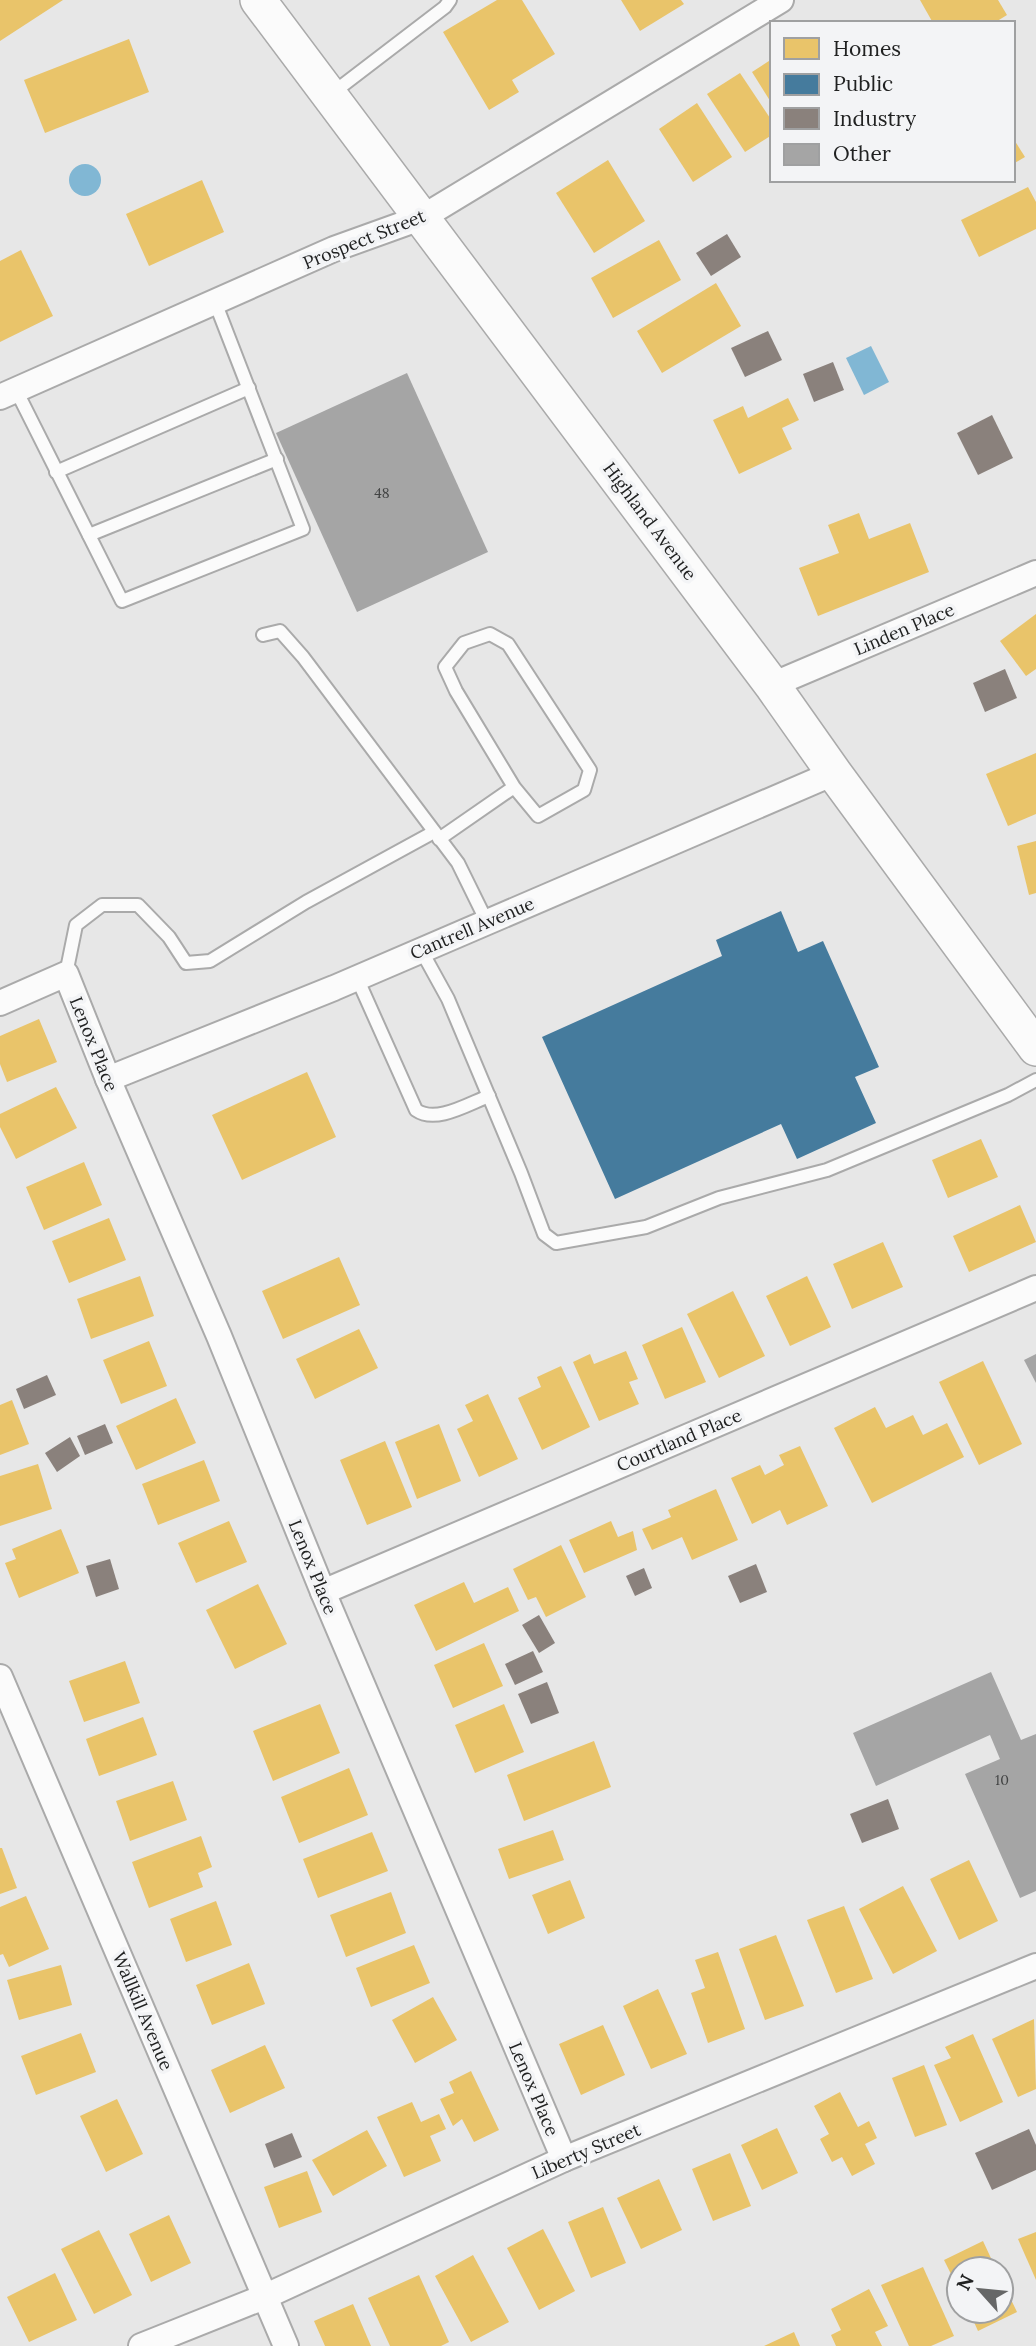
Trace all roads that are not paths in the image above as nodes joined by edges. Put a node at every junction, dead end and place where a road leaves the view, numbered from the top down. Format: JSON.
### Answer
{"nodes":[{"id":1,"x":258,"y":0,"type":"edge"},
{"id":2,"x":450,"y":0,"type":"edge"},
{"id":3,"x":781,"y":0,"type":"edge"},
{"id":4,"x":330,"y":95,"type":"junction"},
{"id":5,"x":423,"y":217,"type":"junction"},
{"id":6,"x":215,"y":302,"type":"junction"},
{"id":7,"x":249,"y":388,"type":"junction"},
{"id":8,"x":8,"y":394,"type":"edge"},
{"id":9,"x":276,"y":459,"type":"junction"},
{"id":10,"x":56,"y":472,"type":"junction"},
{"id":11,"x":89,"y":535,"type":"junction"},
{"id":12,"x":1036,"y":573,"type":"edge"},
{"id":13,"x":263,"y":635,"type":"dead end"},
{"id":14,"x":772,"y":685,"type":"junction"},
{"id":15,"x":834,"y":773,"type":"junction"},
{"id":16,"x":514,"y":787,"type":"junction"},
{"id":17,"x":437,"y":836,"type":"junction"},
{"id":18,"x":487,"y":922,"type":"junction"},
{"id":19,"x":421,"y":950,"type":"junction"},
{"id":20,"x":66,"y":974,"type":"junction"},
{"id":21,"x":357,"y":978,"type":"junction"},
{"id":22,"x":0,"y":1003,"type":"edge"},
{"id":23,"x":1036,"y":1048,"type":"edge"},
{"id":24,"x":108,"y":1079,"type":"junction"},
{"id":25,"x":1036,"y":1080,"type":"edge"},
{"id":26,"x":489,"y":1096,"type":"junction"},
{"id":27,"x":1036,"y":1288,"type":"edge"},
{"id":28,"x":323,"y":1592,"type":"junction"},
{"id":29,"x":0,"y":1677,"type":"edge"},
{"id":30,"x":1036,"y":1966,"type":"edge"},
{"id":31,"x":564,"y":2159,"type":"junction"},
{"id":32,"x":264,"y":2297,"type":"junction"},
{"id":33,"x":141,"y":2346,"type":"edge"},
{"id":34,"x":286,"y":2346,"type":"edge"}],
"edges":[{"from":1,"to":4,"type":"street","name":"Highland Avenue"},
{"from":2,"to":4,"type":"lane"},
{"from":3,"to":5,"type":"street","name":"Prospect Street"},
{"from":4,"to":5,"type":"street","name":"Highland Avenue"},
{"from":5,"to":6,"type":"street","name":"Prospect Street"},
{"from":5,"to":14,"type":"street","name":"Highland Avenue"},
{"from":6,"to":7,"type":"lane"},
{"from":6,"to":8,"type":"street","name":"Prospect Street"},
{"from":7,"to":9,"type":"lane"},
{"from":7,"to":10,"type":"lane"},
{"from":8,"to":10,"type":"lane"},
{"from":9,"to":11,"type":"lane"},
{"from":9,"to":11,"type":"lane"},
{"from":10,"to":11,"type":"lane"},
{"from":12,"to":14,"type":"street","name":"Linden Place"},
{"from":13,"to":17,"type":"lane"},
{"from":14,"to":15,"type":"street","name":"Highland Avenue"},
{"from":15,"to":18,"type":"street","name":"Cantrell Avenue"},
{"from":15,"to":23,"type":"street","name":"Highland Avenue"},
{"from":16,"to":16,"type":"lane"},
{"from":16,"to":17,"type":"lane"},
{"from":17,"to":18,"type":"lane"},
{"from":17,"to":20,"type":"lane"},
{"from":18,"to":19,"type":"street","name":"Cantrell Avenue"},
{"from":19,"to":21,"type":"street","name":"Cantrell Avenue"},
{"from":19,"to":26,"type":"lane"},
{"from":20,"to":22,"type":"street"},
{"from":20,"to":24,"type":"street","name":"Lenox Place"},
{"from":21,"to":24,"type":"street","name":"Cantrell Avenue"},
{"from":21,"to":26,"type":"lane"},
{"from":24,"to":28,"type":"street","name":"Lenox Place"},
{"from":25,"to":26,"type":"lane"},
{"from":27,"to":28,"type":"street","name":"Courtland Place"},
{"from":28,"to":31,"type":"street","name":"Lenox Place"},
{"from":29,"to":32,"type":"street","name":"Wallkill Avenue"},
{"from":30,"to":31,"type":"street","name":"Liberty Street"},
{"from":31,"to":32,"type":"street","name":"Liberty Street"},
{"from":32,"to":33,"type":"street","name":"Liberty Street"},
{"from":32,"to":34,"type":"street","name":"Wallkill Avenue"}]}
